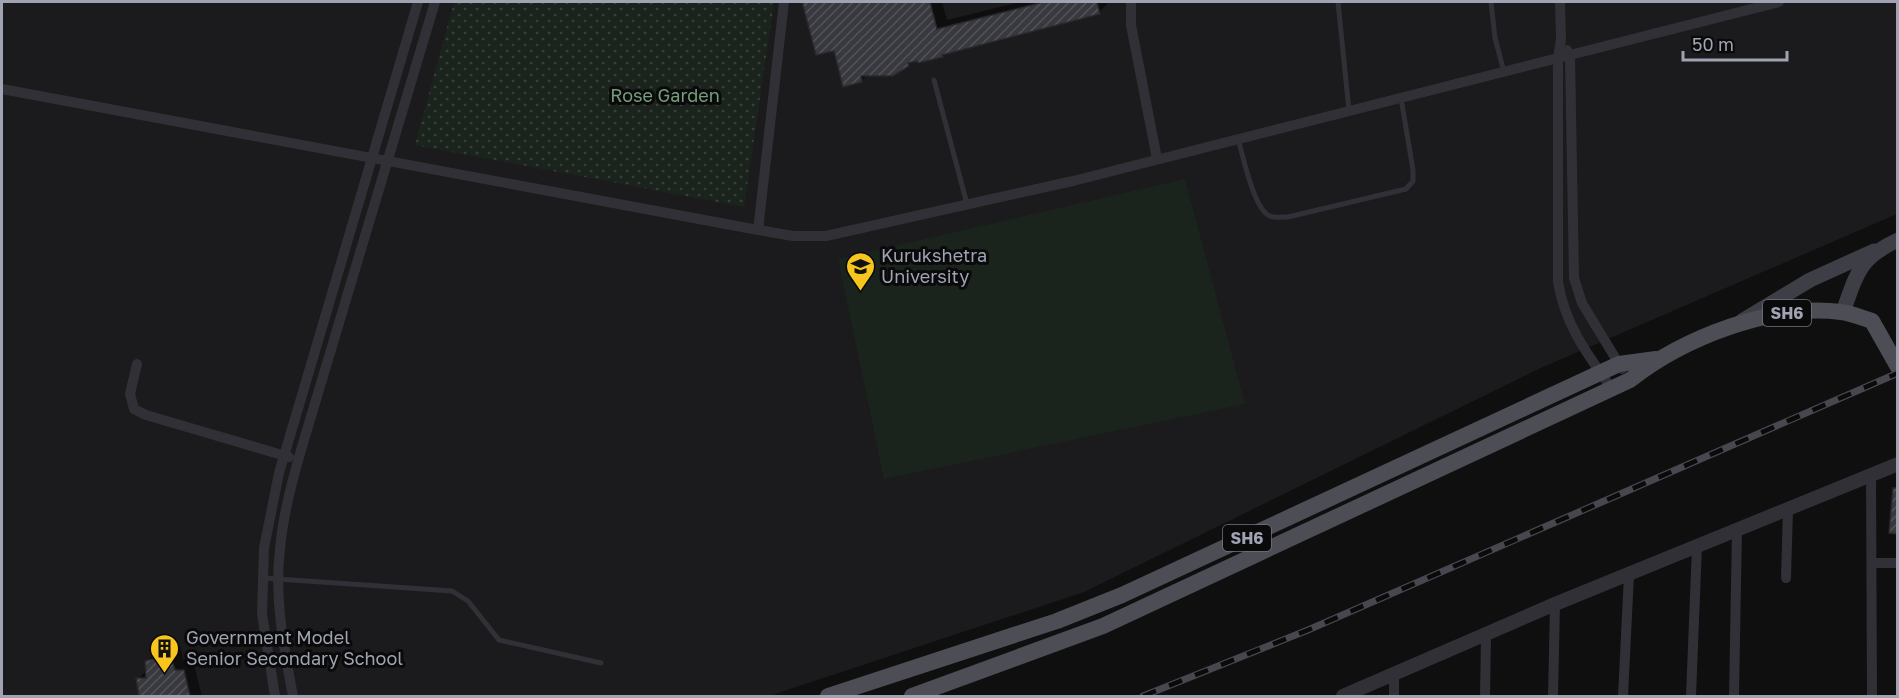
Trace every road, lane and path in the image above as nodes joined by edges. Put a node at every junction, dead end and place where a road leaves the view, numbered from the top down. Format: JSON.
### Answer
{"nodes":[{"id":1,"x":418,"y":2,"type":"edge"},
{"id":2,"x":435,"y":2,"type":"edge"},
{"id":3,"x":784,"y":2,"type":"edge"},
{"id":4,"x":1131,"y":2,"type":"edge"},
{"id":5,"x":1338,"y":2,"type":"edge"},
{"id":6,"x":1491,"y":2,"type":"edge"},
{"id":7,"x":1560,"y":2,"type":"edge"},
{"id":8,"x":1779,"y":2,"type":"edge"},
{"id":9,"x":1761,"y":4,"type":"edge"},
{"id":10,"x":1561,"y":39,"type":"junction"},
{"id":11,"x":1570,"y":56,"type":"junction"},
{"id":12,"x":1558,"y":59,"type":"junction"},
{"id":13,"x":1504,"y":72,"type":"junction"},
{"id":14,"x":934,"y":80,"type":"dead end"},
{"id":15,"x":2,"y":89,"type":"edge"},
{"id":16,"x":1401,"y":98,"type":"junction"},
{"id":17,"x":1348,"y":111,"type":"junction"},
{"id":18,"x":1238,"y":139,"type":"junction"},
{"id":19,"x":372,"y":157,"type":"junction"},
{"id":20,"x":1157,"y":159,"type":"junction"},
{"id":21,"x":389,"y":161,"type":"junction"},
{"id":22,"x":967,"y":204,"type":"junction"},
{"id":23,"x":758,"y":230,"type":"junction"},
{"id":24,"x":1898,"y":240,"type":"edge"},
{"id":25,"x":1874,"y":251,"type":"junction"},
{"id":26,"x":1843,"y":312,"type":"junction"},
{"id":27,"x":1736,"y":325,"type":"junction"},
{"id":28,"x":1657,"y":359,"type":"junction"},
{"id":29,"x":137,"y":364,"type":"dead end"},
{"id":30,"x":1619,"y":364,"type":"junction"},
{"id":31,"x":1898,"y":367,"type":"edge"},
{"id":32,"x":1600,"y":372,"type":"junction"},
{"id":33,"x":1630,"y":380,"type":"junction"},
{"id":34,"x":1612,"y":389,"type":"junction"},
{"id":35,"x":285,"y":456,"type":"junction"},
{"id":36,"x":298,"y":460,"type":"junction"},
{"id":37,"x":1898,"y":464,"type":"edge"},
{"id":38,"x":1871,"y":474,"type":"junction"},
{"id":39,"x":1788,"y":508,"type":"junction"},
{"id":40,"x":1737,"y":529,"type":"junction"},
{"id":41,"x":1697,"y":546,"type":"junction"},
{"id":42,"x":1872,"y":563,"type":"junction"},
{"id":43,"x":1898,"y":563,"type":"edge"},
{"id":44,"x":1629,"y":575,"type":"junction"},
{"id":45,"x":263,"y":578,"type":"junction"},
{"id":46,"x":1786,"y":578,"type":"dead end"},
{"id":47,"x":279,"y":580,"type":"junction"},
{"id":48,"x":1555,"y":604,"type":"junction"},
{"id":49,"x":1486,"y":637,"type":"junction"},
{"id":50,"x":601,"y":663,"type":"dead end"},
{"id":51,"x":1394,"y":675,"type":"junction"},
{"id":52,"x":275,"y":696,"type":"edge"},
{"id":53,"x":293,"y":696,"type":"edge"},
{"id":54,"x":828,"y":696,"type":"edge"},
{"id":55,"x":912,"y":696,"type":"edge"},
{"id":56,"x":1343,"y":696,"type":"edge"},
{"id":57,"x":1394,"y":696,"type":"edge"},
{"id":58,"x":1485,"y":696,"type":"edge"},
{"id":59,"x":1553,"y":696,"type":"edge"},
{"id":60,"x":1623,"y":696,"type":"edge"},
{"id":61,"x":1691,"y":696,"type":"edge"},
{"id":62,"x":1734,"y":696,"type":"edge"},
{"id":63,"x":1872,"y":696,"type":"edge"}],
"edges":[{"from":1,"to":19,"type":"street"},
{"from":2,"to":21,"type":"street"},
{"from":3,"to":23,"type":"street"},
{"from":4,"to":20,"type":"street"},
{"from":5,"to":17,"type":"lane"},
{"from":6,"to":13,"type":"lane"},
{"from":7,"to":10,"type":"street"},
{"from":8,"to":9,"type":"street"},
{"from":9,"to":11,"type":"street"},
{"from":10,"to":11,"type":"street"},
{"from":10,"to":12,"type":"street"},
{"from":11,"to":12,"type":"street"},
{"from":11,"to":30,"type":"street"},
{"from":12,"to":13,"type":"street"},
{"from":12,"to":32,"type":"street"},
{"from":13,"to":16,"type":"street"},
{"from":14,"to":22,"type":"lane"},
{"from":15,"to":19,"type":"street"},
{"from":16,"to":17,"type":"street"},
{"from":16,"to":18,"type":"lane"},
{"from":17,"to":18,"type":"street"},
{"from":18,"to":20,"type":"street"},
{"from":19,"to":21,"type":"street"},
{"from":19,"to":35,"type":"street"},
{"from":20,"to":22,"type":"street"},
{"from":21,"to":23,"type":"street"},
{"from":21,"to":36,"type":"street"},
{"from":22,"to":23,"type":"street"},
{"from":24,"to":25,"type":"main road"},
{"from":25,"to":26,"type":"main road"},
{"from":25,"to":27,"type":"main road"},
{"from":26,"to":27,"type":"main road","number":"SH6"},
{"from":26,"to":31,"type":"main road","number":"SH6"},
{"from":27,"to":28,"type":"main road","number":"SH6"},
{"from":28,"to":30,"type":"main road","number":"SH6"},
{"from":28,"to":33,"type":"main road","number":"SH6"},
{"from":29,"to":35,"type":"street"},
{"from":30,"to":32,"type":"main road","number":"SH6"},
{"from":30,"to":33,"type":"street"},
{"from":32,"to":34,"type":"street"},
{"from":32,"to":54,"type":"main road","number":"SH6"},
{"from":33,"to":34,"type":"main road","number":"SH6"},
{"from":34,"to":55,"type":"main road","number":"SH6"},
{"from":35,"to":36,"type":"street"},
{"from":35,"to":45,"type":"street"},
{"from":36,"to":47,"type":"street"},
{"from":37,"to":38,"type":"street"},
{"from":38,"to":39,"type":"street"},
{"from":38,"to":42,"type":"street"},
{"from":39,"to":40,"type":"street"},
{"from":39,"to":46,"type":"street"},
{"from":40,"to":41,"type":"street"},
{"from":40,"to":62,"type":"street"},
{"from":41,"to":44,"type":"street"},
{"from":41,"to":61,"type":"street"},
{"from":42,"to":43,"type":"street"},
{"from":42,"to":63,"type":"street"},
{"from":44,"to":48,"type":"street"},
{"from":44,"to":60,"type":"street"},
{"from":45,"to":47,"type":"lane"},
{"from":45,"to":52,"type":"street"},
{"from":47,"to":50,"type":"lane"},
{"from":47,"to":53,"type":"street"},
{"from":48,"to":49,"type":"street"},
{"from":48,"to":59,"type":"street"},
{"from":49,"to":51,"type":"street"},
{"from":49,"to":58,"type":"street"},
{"from":51,"to":56,"type":"street"},
{"from":51,"to":57,"type":"street"}]}
